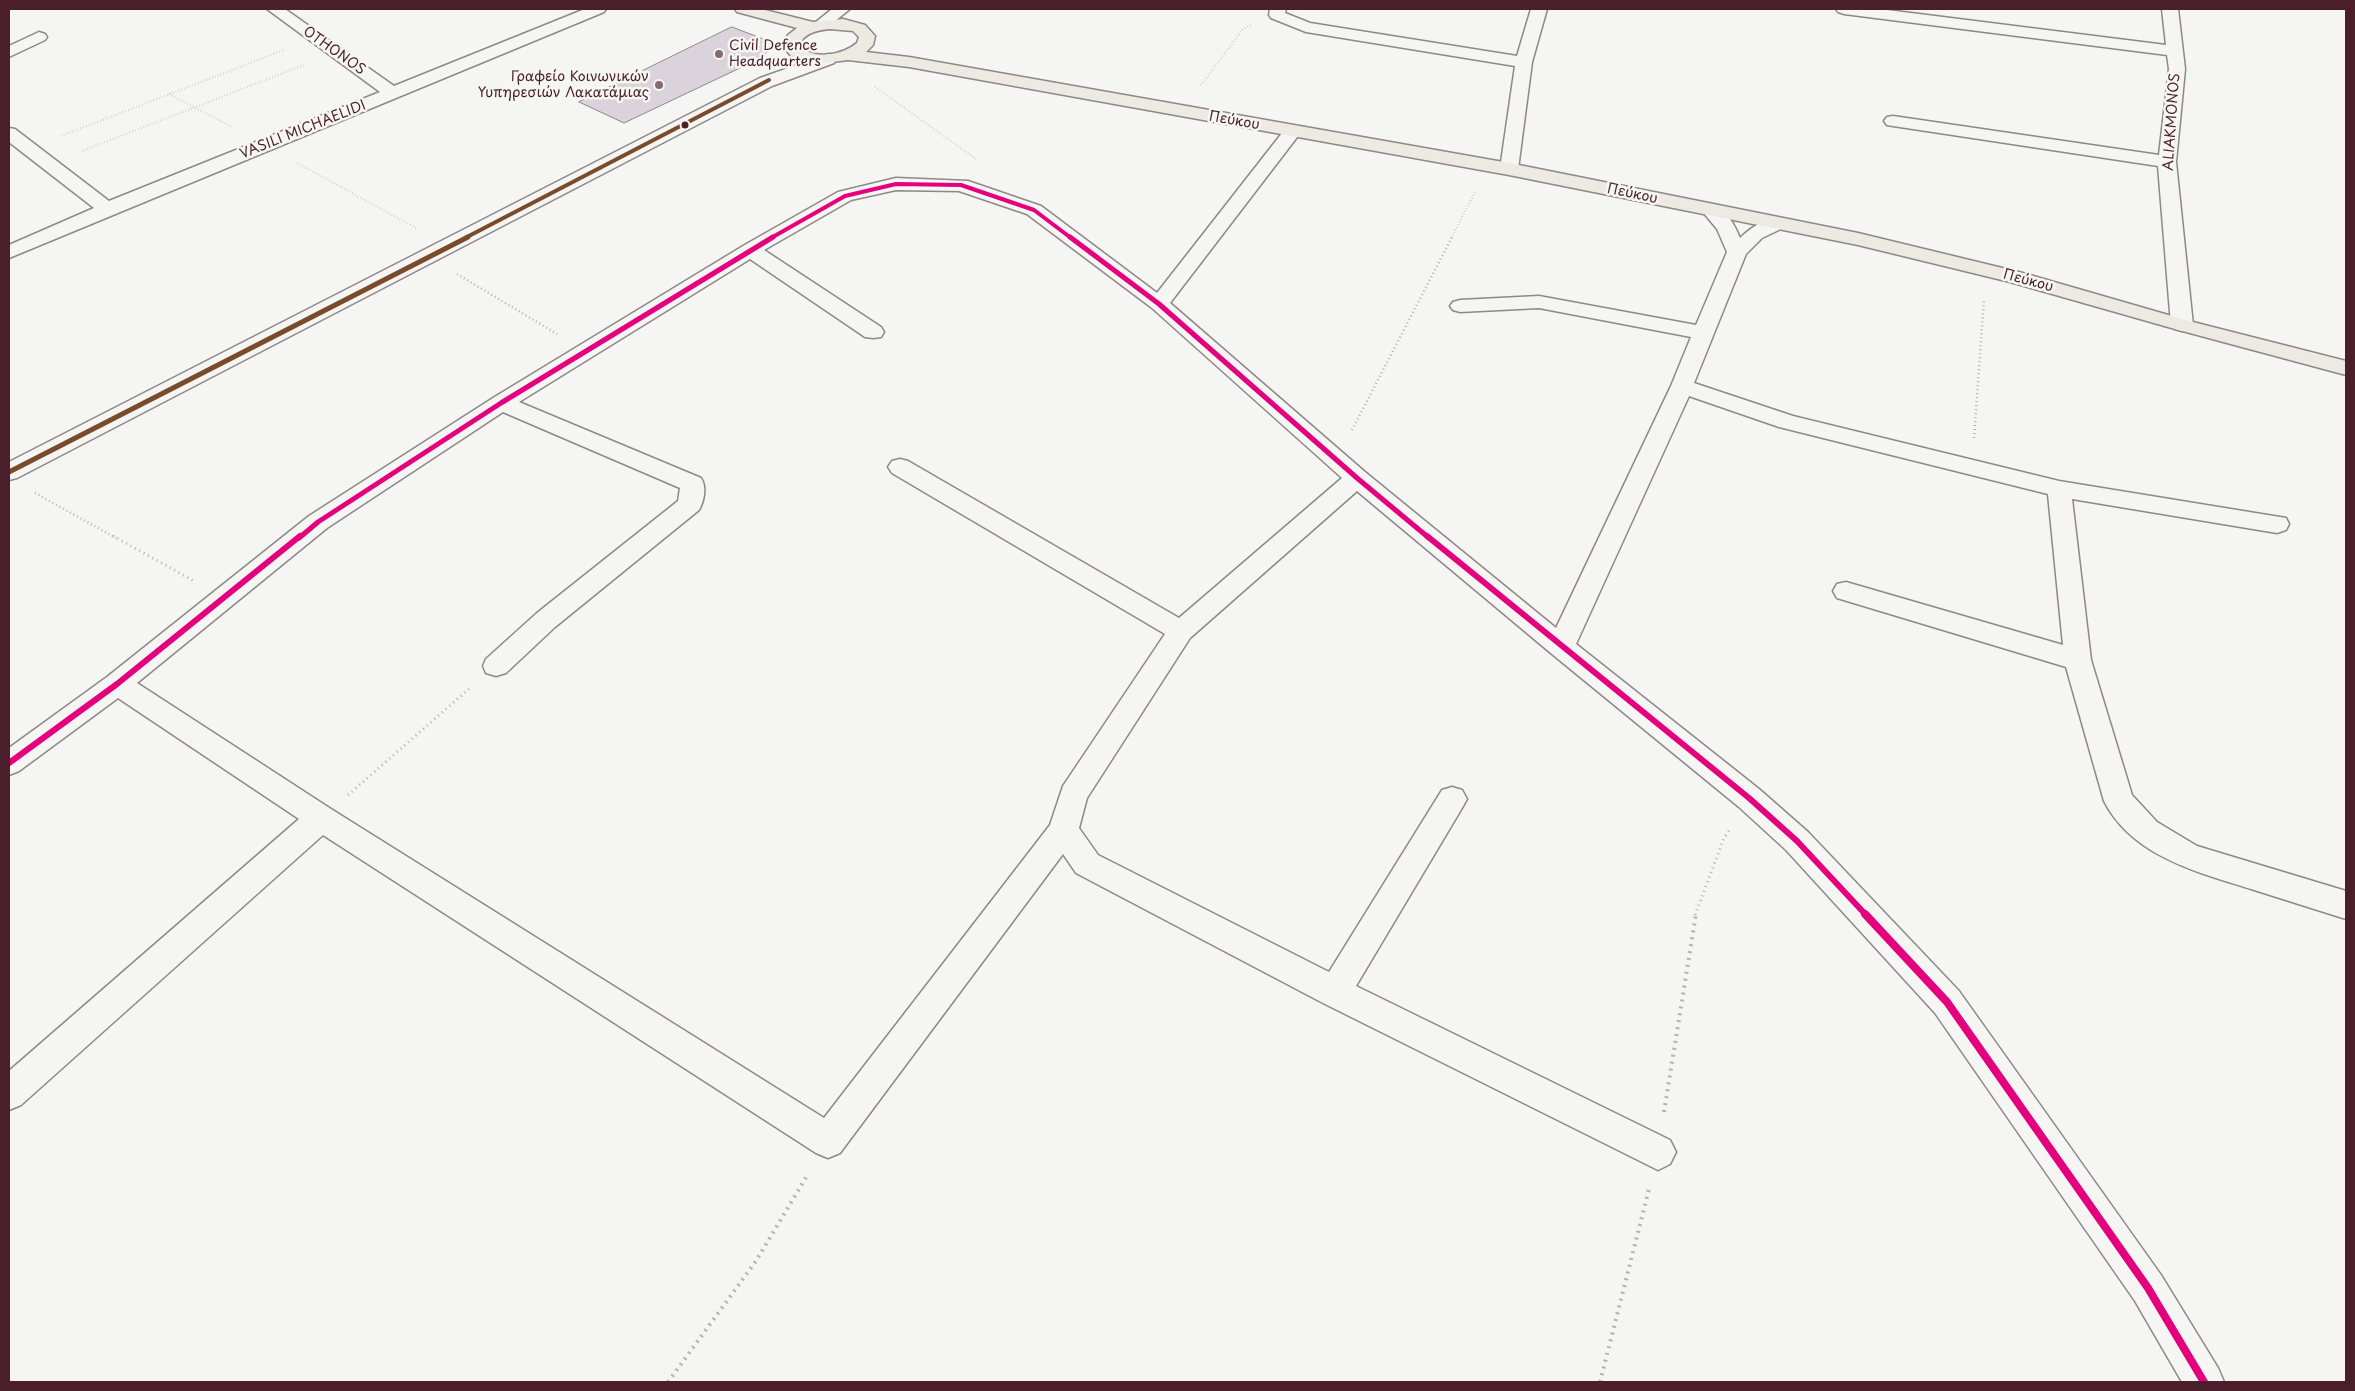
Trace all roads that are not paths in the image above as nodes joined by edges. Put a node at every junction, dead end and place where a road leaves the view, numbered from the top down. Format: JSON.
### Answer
{"nodes":[{"id":1,"x":275,"y":9,"type":"edge"},
{"id":2,"x":598,"y":9,"type":"edge"},
{"id":3,"x":842,"y":9,"type":"edge"},
{"id":4,"x":860,"y":9,"type":"edge"},
{"id":5,"x":1539,"y":9,"type":"edge"},
{"id":6,"x":1844,"y":9,"type":"edge"},
{"id":7,"x":2170,"y":9,"type":"edge"},
{"id":8,"x":806,"y":10,"type":"dead end"},
{"id":9,"x":749,"y":11,"type":"edge"},
{"id":10,"x":1278,"y":12,"type":"edge"},
{"id":11,"x":1904,"y":12,"type":"edge"},
{"id":12,"x":816,"y":26,"type":"junction"},
{"id":13,"x":863,"y":34,"type":"junction"},
{"id":14,"x":39,"y":37,"type":"dead end"},
{"id":15,"x":795,"y":45,"type":"junction"},
{"id":16,"x":2175,"y":51,"type":"junction"},
{"id":17,"x":9,"y":52,"type":"edge"},
{"id":18,"x":837,"y":57,"type":"junction"},
{"id":19,"x":909,"y":62,"type":"junction"},
{"id":20,"x":1524,"y":62,"type":"junction"},
{"id":21,"x":766,"y":82,"type":"junction"},
{"id":22,"x":393,"y":93,"type":"junction"},
{"id":23,"x":1893,"y":121,"type":"dead end"},
{"id":24,"x":1292,"y":132,"type":"junction"},
{"id":25,"x":9,"y":134,"type":"edge"},
{"id":26,"x":2167,"y":162,"type":"junction"},
{"id":27,"x":1509,"y":169,"type":"junction"},
{"id":28,"x":107,"y":209,"type":"junction"},
{"id":29,"x":1712,"y":212,"type":"junction"},
{"id":30,"x":1778,"y":223,"type":"junction"},
{"id":31,"x":750,"y":250,"type":"junction"},
{"id":32,"x":9,"y":252,"type":"edge"},
{"id":33,"x":1737,"y":252,"type":"junction"},
{"id":34,"x":1159,"y":304,"type":"junction"},
{"id":35,"x":1460,"y":306,"type":"dead end"},
{"id":36,"x":2182,"y":325,"type":"junction"},
{"id":37,"x":874,"y":332,"type":"dead end"},
{"id":38,"x":1704,"y":332,"type":"junction"},
{"id":39,"x":2346,"y":368,"type":"edge"},
{"id":40,"x":1682,"y":386,"type":"junction"},
{"id":41,"x":501,"y":403,"type":"junction"},
{"id":42,"x":900,"y":467,"type":"dead end"},
{"id":43,"x":1347,"y":469,"type":"junction"},
{"id":44,"x":9,"y":472,"type":"edge"},
{"id":45,"x":2059,"y":489,"type":"junction"},
{"id":46,"x":2276,"y":524,"type":"dead end"},
{"id":47,"x":1846,"y":591,"type":"dead end"},
{"id":48,"x":1181,"y":631,"type":"junction"},
{"id":49,"x":1561,"y":647,"type":"junction"},
{"id":50,"x":2078,"y":660,"type":"junction"},
{"id":51,"x":496,"y":666,"type":"road end"},
{"id":52,"x":117,"y":684,"type":"junction"},
{"id":53,"x":9,"y":763,"type":"edge"},
{"id":54,"x":1452,"y":799,"type":"dead end"},
{"id":55,"x":321,"y":818,"type":"junction"},
{"id":56,"x":1064,"y":830,"type":"junction"},
{"id":57,"x":2346,"y":905,"type":"edge"},
{"id":58,"x":1335,"y":992,"type":"junction"},
{"id":59,"x":9,"y":1093,"type":"edge"},
{"id":60,"x":1658,"y":1152,"type":"road end"},
{"id":61,"x":2204,"y":1382,"type":"edge"}],
"edges":[{"from":1,"to":22,"type":"street","name":"OTHONOS"},
{"from":2,"to":22,"type":"street","name":"VASILI MICHAELIDI"},
{"from":3,"to":12,"type":"street"},
{"from":4,"to":13,"type":"street"},
{"from":5,"to":20,"type":"street"},
{"from":6,"to":11,"type":"street"},
{"from":7,"to":16,"type":"street","name":"ALIAKMONOS"},
{"from":8,"to":9,"type":"main road"},
{"from":9,"to":12,"type":"main road"},
{"from":9,"to":15,"type":"main road"},
{"from":10,"to":20,"type":"street"},
{"from":11,"to":16,"type":"street"},
{"from":12,"to":13,"type":"main road"},
{"from":12,"to":15,"type":"main road"},
{"from":13,"to":18,"type":"main road"},
{"from":13,"to":19,"type":"main road","name":"Πεύκου"},
{"from":14,"to":17,"type":"street"},
{"from":15,"to":18,"type":"main road","name":"Πεύκου"},
{"from":15,"to":21,"type":"street"},
{"from":16,"to":26,"type":"street","name":"ALIAKMONOS"},
{"from":18,"to":19,"type":"main road","name":"Πεύκου"},
{"from":18,"to":21,"type":"street"},
{"from":19,"to":24,"type":"main road","name":"Πεύκου"},
{"from":20,"to":27,"type":"street"},
{"from":21,"to":44,"type":"street"},
{"from":22,"to":28,"type":"street","name":"VASILI MICHAELIDI"},
{"from":23,"to":26,"type":"street"},
{"from":24,"to":27,"type":"main road","name":"Πεύκου"},
{"from":24,"to":34,"type":"street"},
{"from":25,"to":28,"type":"street"},
{"from":26,"to":36,"type":"street","name":"ALIAKMONOS"},
{"from":27,"to":29,"type":"main road","name":"Πεύκου"},
{"from":28,"to":32,"type":"street","name":"VASILI MICHAELIDI"},
{"from":29,"to":30,"type":"main road","name":"Πεύκου"},
{"from":29,"to":33,"type":"street"},
{"from":30,"to":33,"type":"street"},
{"from":30,"to":36,"type":"main road","name":"Πεύκου"},
{"from":31,"to":34,"type":"street"},
{"from":31,"to":37,"type":"street"},
{"from":31,"to":41,"type":"street"},
{"from":33,"to":38,"type":"street"},
{"from":34,"to":43,"type":"street"},
{"from":35,"to":38,"type":"street"},
{"from":36,"to":39,"type":"main road","name":"Πεύκου"},
{"from":38,"to":40,"type":"street"},
{"from":40,"to":45,"type":"street"},
{"from":40,"to":49,"type":"street"},
{"from":41,"to":51,"type":"street"},
{"from":41,"to":52,"type":"street"},
{"from":42,"to":48,"type":"street"},
{"from":43,"to":48,"type":"street"},
{"from":43,"to":49,"type":"street"},
{"from":45,"to":46,"type":"street"},
{"from":45,"to":50,"type":"street"},
{"from":47,"to":50,"type":"street"},
{"from":48,"to":56,"type":"street"},
{"from":49,"to":61,"type":"street"},
{"from":50,"to":57,"type":"street"},
{"from":52,"to":53,"type":"street"},
{"from":52,"to":55,"type":"street"},
{"from":54,"to":58,"type":"street"},
{"from":55,"to":56,"type":"street"},
{"from":55,"to":59,"type":"street"},
{"from":56,"to":58,"type":"street"},
{"from":58,"to":60,"type":"street"}]}
